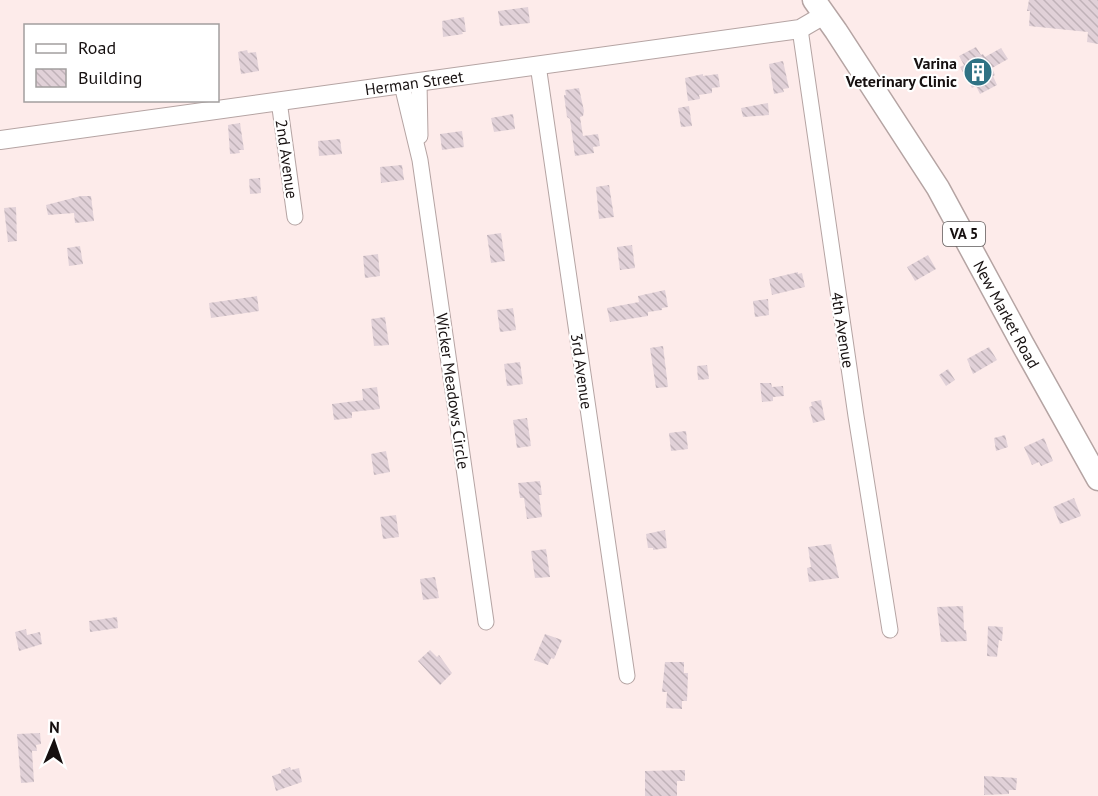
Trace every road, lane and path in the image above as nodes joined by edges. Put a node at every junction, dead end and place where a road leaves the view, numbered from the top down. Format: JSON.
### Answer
{"nodes":[{"id":1,"x":819,"y":8,"type":"edge"},
{"id":2,"x":800,"y":29,"type":"junction"},
{"id":3,"x":538,"y":65,"type":"junction"},
{"id":4,"x":410,"y":84,"type":"junction"},
{"id":5,"x":279,"y":100,"type":"junction"},
{"id":6,"x":0,"y":140,"type":"edge"},
{"id":7,"x":295,"y":217,"type":"dead end"},
{"id":8,"x":1098,"y":479,"type":"edge"},
{"id":9,"x":486,"y":622,"type":"dead end"},
{"id":10,"x":890,"y":630,"type":"dead end"},
{"id":11,"x":627,"y":676,"type":"dead end"}],
"edges":[{"from":1,"to":2,"type":"street","name":"Herman Street"},
{"from":1,"to":8,"type":"main road","name":"New Market Road","number":"VA 5"},
{"from":2,"to":3,"type":"street","name":"Herman Street"},
{"from":2,"to":10,"type":"street","name":"4th Avenue"},
{"from":3,"to":4,"type":"street","name":"Herman Street"},
{"from":3,"to":11,"type":"street","name":"3rd Avenue"},
{"from":4,"to":5,"type":"street","name":"Herman Street"},
{"from":4,"to":9,"type":"street","name":"Wicker Meadows Circle"},
{"from":5,"to":6,"type":"street","name":"Herman Street"},
{"from":5,"to":7,"type":"street","name":"2nd Avenue"}]}
